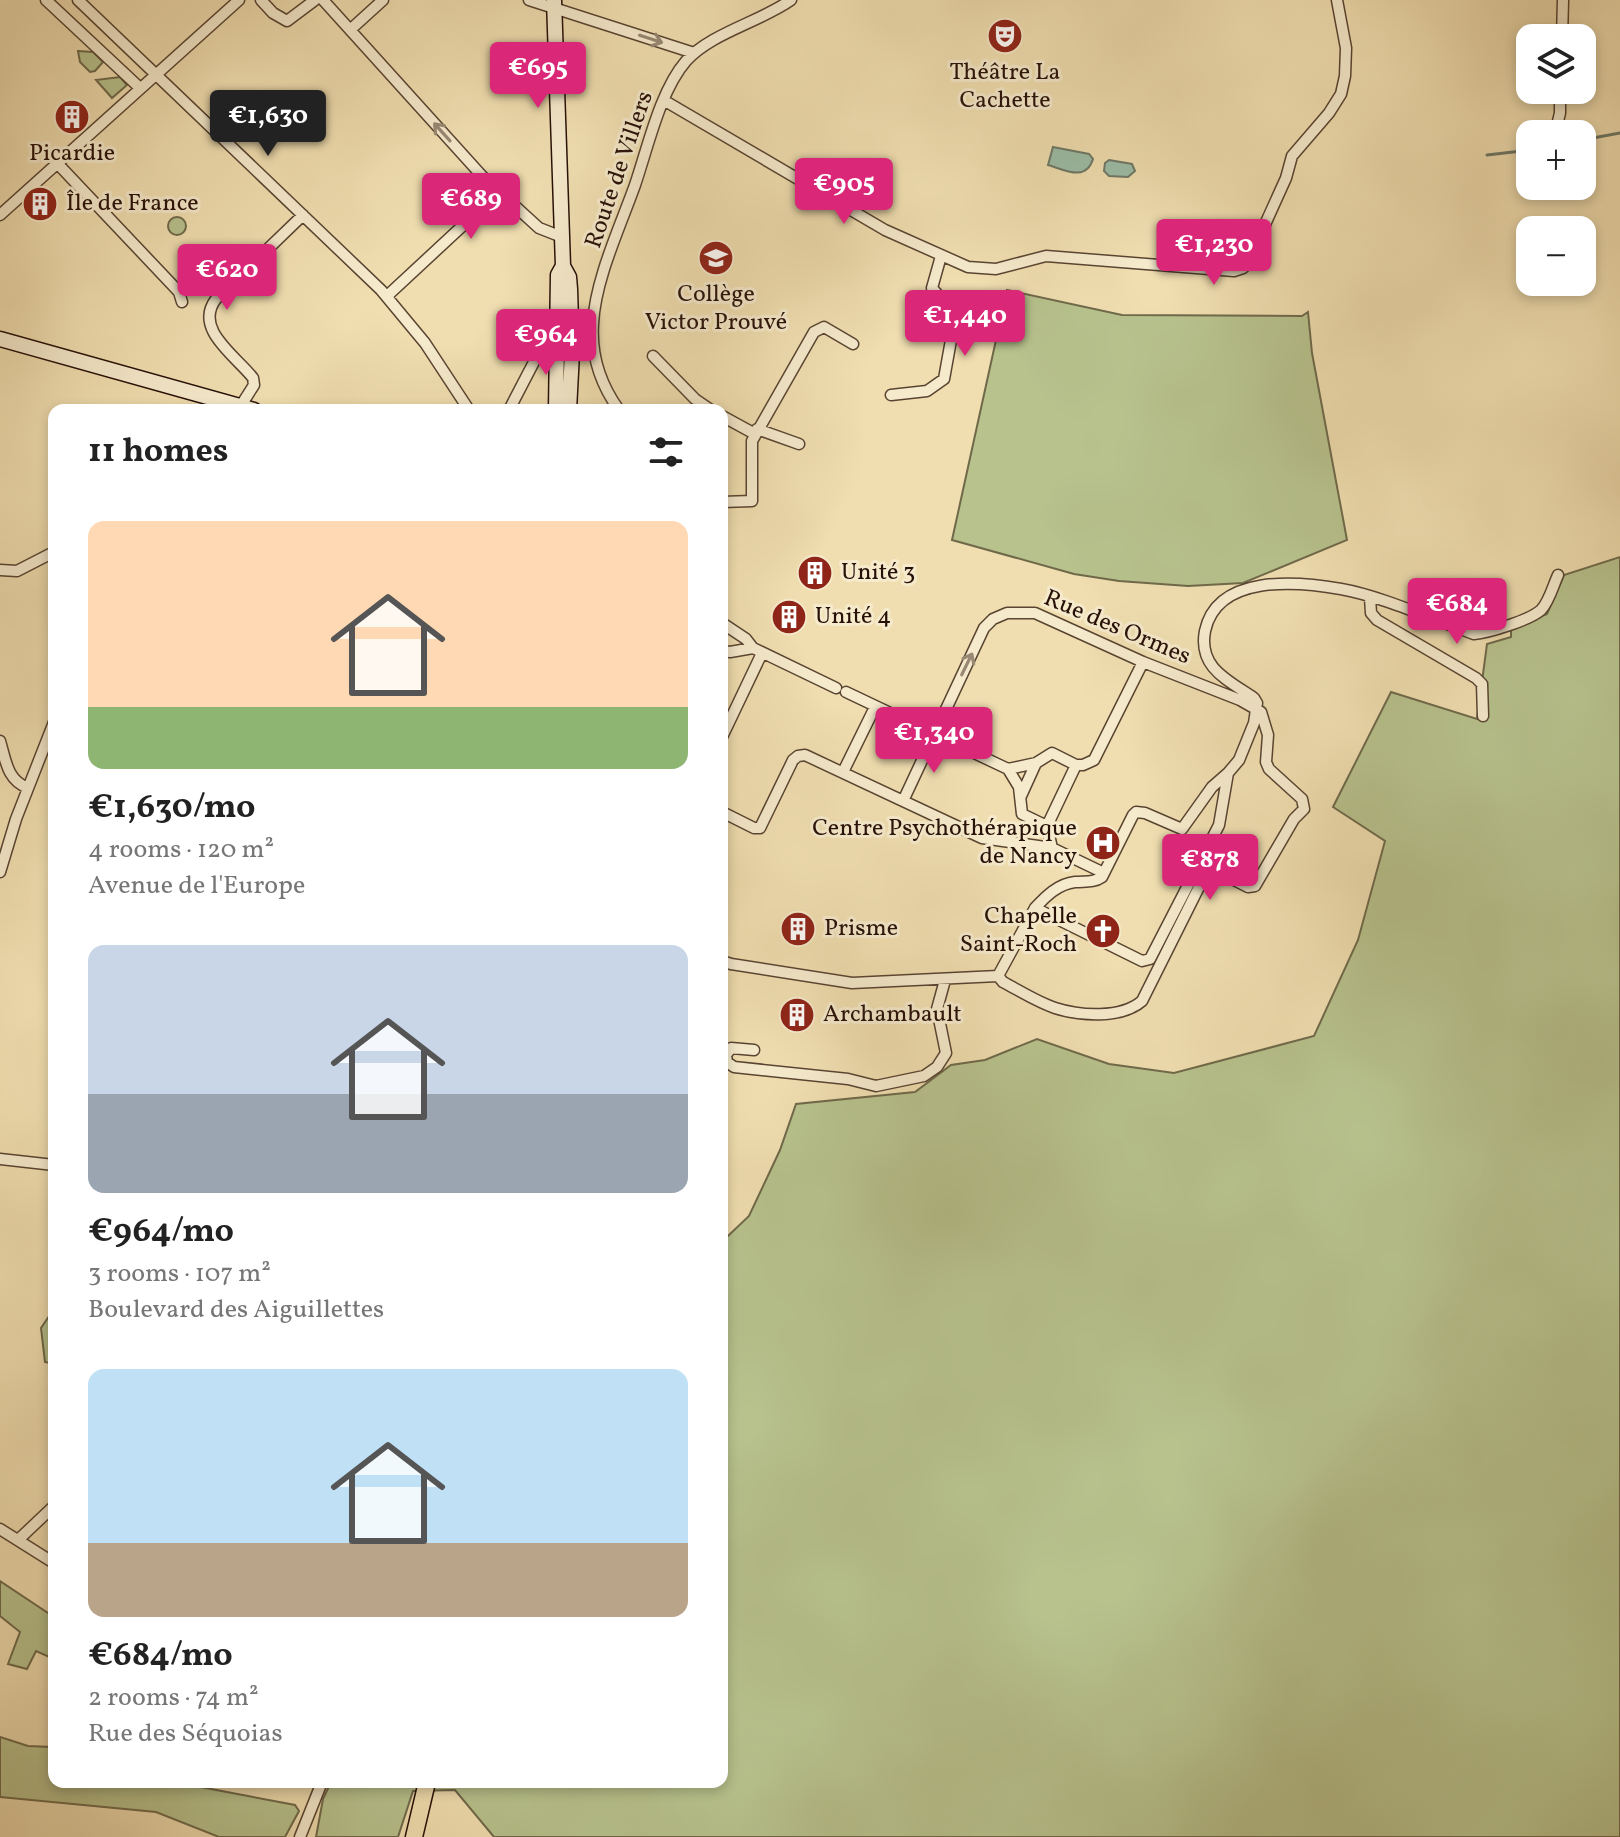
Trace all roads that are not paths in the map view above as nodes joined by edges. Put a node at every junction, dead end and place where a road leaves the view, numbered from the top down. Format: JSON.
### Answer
{"nodes":[{"id":1,"x":46,"y":0,"type":"edge"},
{"id":2,"x":78,"y":0,"type":"edge"},
{"id":3,"x":239,"y":0,"type":"edge"},
{"id":4,"x":261,"y":0,"type":"edge"},
{"id":5,"x":315,"y":0,"type":"edge"},
{"id":6,"x":323,"y":0,"type":"edge"},
{"id":7,"x":383,"y":0,"type":"edge"},
{"id":8,"x":529,"y":0,"type":"edge"},
{"id":9,"x":791,"y":0,"type":"edge"},
{"id":10,"x":1337,"y":0,"type":"edge"},
{"id":11,"x":1563,"y":0,"type":"edge"},
{"id":12,"x":554,"y":4,"type":"edge"},
{"id":13,"x":1562,"y":24,"type":"edge"},
{"id":14,"x":350,"y":30,"type":"junction"},
{"id":15,"x":694,"y":53,"type":"junction"},
{"id":16,"x":156,"y":74,"type":"junction"},
{"id":17,"x":140,"y":88,"type":"junction"},
{"id":18,"x":665,"y":101,"type":"junction"},
{"id":19,"x":56,"y":162,"type":"junction"},
{"id":20,"x":499,"y":192,"type":"junction"},
{"id":21,"x":0,"y":215,"type":"edge"},
{"id":22,"x":303,"y":215,"type":"junction"},
{"id":23,"x":562,"y":237,"type":"junction"},
{"id":24,"x":941,"y":256,"type":"junction"},
{"id":25,"x":563,"y":266,"type":"junction"},
{"id":26,"x":387,"y":296,"type":"junction"},
{"id":27,"x":182,"y":302,"type":"dead end"},
{"id":28,"x":548,"y":335,"type":"dead end"},
{"id":29,"x":0,"y":339,"type":"edge"},
{"id":30,"x":853,"y":344,"type":"dead end"},
{"id":31,"x":653,"y":356,"type":"dead end"},
{"id":32,"x":891,"y":395,"type":"dead end"},
{"id":33,"x":233,"y":404,"type":"edge"},
{"id":34,"x":248,"y":404,"type":"edge"},
{"id":35,"x":465,"y":404,"type":"edge"},
{"id":36,"x":512,"y":404,"type":"edge"},
{"id":37,"x":556,"y":404,"type":"edge"},
{"id":38,"x":569,"y":404,"type":"edge"},
{"id":39,"x":615,"y":404,"type":"edge"},
{"id":40,"x":702,"y":404,"type":"edge"},
{"id":41,"x":728,"y":419,"type":"edge"},
{"id":42,"x":756,"y":432,"type":"junction"},
{"id":43,"x":799,"y":444,"type":"dead end"},
{"id":44,"x":728,"y":502,"type":"edge"},
{"id":45,"x":48,"y":555,"type":"edge"},
{"id":46,"x":0,"y":570,"type":"edge"},
{"id":47,"x":1558,"y":575,"type":"dead end"},
{"id":48,"x":1370,"y":598,"type":"junction"},
{"id":49,"x":728,"y":627,"type":"edge"},
{"id":50,"x":758,"y":650,"type":"junction"},
{"id":51,"x":728,"y":651,"type":"edge"},
{"id":52,"x":1143,"y":662,"type":"junction"},
{"id":53,"x":875,"y":707,"type":"junction"},
{"id":54,"x":1256,"y":709,"type":"junction"},
{"id":55,"x":1483,"y":716,"type":"dead end"},
{"id":56,"x":728,"y":722,"type":"edge"},
{"id":57,"x":934,"y":734,"type":"junction"},
{"id":58,"x":48,"y":737,"type":"edge"},
{"id":59,"x":0,"y":741,"type":"edge"},
{"id":60,"x":1036,"y":763,"type":"junction"},
{"id":61,"x":1076,"y":765,"type":"junction"},
{"id":62,"x":1008,"y":769,"type":"junction"},
{"id":63,"x":843,"y":772,"type":"junction"},
{"id":64,"x":1228,"y":773,"type":"junction"},
{"id":65,"x":28,"y":788,"type":"junction"},
{"id":66,"x":1021,"y":796,"type":"junction"},
{"id":67,"x":903,"y":801,"type":"junction"},
{"id":68,"x":728,"y":815,"type":"edge"},
{"id":69,"x":1047,"y":826,"type":"junction"},
{"id":70,"x":5,"y":841,"type":"edge"},
{"id":71,"x":1047,"y":848,"type":"junction"},
{"id":72,"x":0,"y":872,"type":"edge"},
{"id":73,"x":1104,"y":873,"type":"junction"},
{"id":74,"x":1035,"y":908,"type":"junction"},
{"id":75,"x":728,"y":963,"type":"edge"},
{"id":76,"x":998,"y":976,"type":"junction"},
{"id":77,"x":945,"y":980,"type":"junction"},
{"id":78,"x":754,"y":1050,"type":"dead end"},
{"id":79,"x":728,"y":1052,"type":"edge"},
{"id":80,"x":728,"y":1063,"type":"edge"},
{"id":81,"x":0,"y":1159,"type":"edge"},
{"id":82,"x":48,"y":1164,"type":"edge"},
{"id":83,"x":48,"y":1512,"type":"edge"},
{"id":84,"x":0,"y":1529,"type":"edge"},
{"id":85,"x":18,"y":1540,"type":"junction"},
{"id":86,"x":48,"y":1559,"type":"edge"},
{"id":87,"x":320,"y":1788,"type":"edge"},
{"id":88,"x":426,"y":1788,"type":"edge"},
{"id":89,"x":433,"y":1788,"type":"edge"},
{"id":90,"x":300,"y":1837,"type":"edge"},
{"id":91,"x":414,"y":1837,"type":"edge"},
{"id":92,"x":421,"y":1837,"type":"edge"}],
"edges":[{"from":1,"to":17,"type":"street"},
{"from":2,"to":16,"type":"street"},
{"from":3,"to":16,"type":"street"},
{"from":4,"to":5,"type":"street"},
{"from":6,"to":14,"type":"street"},
{"from":7,"to":14,"type":"street"},
{"from":8,"to":12,"type":"street"},
{"from":9,"to":15,"type":"street","name":"Route de Villers"},
{"from":10,"to":24,"type":"street"},
{"from":11,"to":13,"type":"street"},
{"from":12,"to":15,"type":"street","one_way":true},
{"from":12,"to":23,"type":"main road"},
{"from":20,"to":14,"type":"street","one_way":true},
{"from":15,"to":18,"type":"street","name":"Route de Villers"},
{"from":16,"to":17,"type":"street"},
{"from":16,"to":22,"type":"street"},
{"from":17,"to":19,"type":"street"},
{"from":18,"to":24,"type":"street"},
{"from":18,"to":39,"type":"street","name":"Route de Villers"},
{"from":19,"to":21,"type":"street"},
{"from":19,"to":27,"type":"street"},
{"from":20,"to":23,"type":"street"},
{"from":20,"to":26,"type":"street"},
{"from":22,"to":26,"type":"street"},
{"from":22,"to":34,"type":"street"},
{"from":23,"to":25,"type":"main road"},
{"from":24,"to":32,"type":"street"},
{"from":25,"to":37,"type":"main road"},
{"from":25,"to":38,"type":"main road"},
{"from":26,"to":35,"type":"street"},
{"from":28,"to":36,"type":"street"},
{"from":29,"to":33,"type":"main road"},
{"from":30,"to":42,"type":"street"},
{"from":31,"to":40,"type":"street"},
{"from":41,"to":42,"type":"street"},
{"from":42,"to":43,"type":"street"},
{"from":42,"to":44,"type":"street"},
{"from":45,"to":46,"type":"street"},
{"from":47,"to":48,"type":"street"},
{"from":48,"to":54,"type":"street"},
{"from":48,"to":55,"type":"street"},
{"from":49,"to":50,"type":"street"},
{"from":50,"to":51,"type":"street"},
{"from":50,"to":53,"type":"street"},
{"from":50,"to":56,"type":"street"},
{"from":52,"to":54,"type":"street","name":"Rue des Ormes"},
{"from":57,"to":52,"type":"street","name":"Rue des Ormes","one_way":true},
{"from":52,"to":61,"type":"street"},
{"from":53,"to":57,"type":"street"},
{"from":53,"to":63,"type":"street"},
{"from":54,"to":64,"type":"street"},
{"from":54,"to":76,"type":"street"},
{"from":57,"to":62,"type":"street"},
{"from":57,"to":67,"type":"street","name":"Rue des Ormes"},
{"from":58,"to":65,"type":"street"},
{"from":59,"to":65,"type":"street"},
{"from":60,"to":61,"type":"street"},
{"from":60,"to":62,"type":"street"},
{"from":60,"to":66,"type":"street"},
{"from":61,"to":69,"type":"street"},
{"from":62,"to":66,"type":"street"},
{"from":63,"to":67,"type":"street"},
{"from":63,"to":68,"type":"street"},
{"from":64,"to":73,"type":"street"},
{"from":64,"to":74,"type":"street"},
{"from":65,"to":70,"type":"street"},
{"from":66,"to":69,"type":"street"},
{"from":67,"to":71,"type":"street"},
{"from":69,"to":71,"type":"street"},
{"from":70,"to":72,"type":"street"},
{"from":71,"to":73,"type":"street"},
{"from":73,"to":74,"type":"street"},
{"from":74,"to":76,"type":"street"},
{"from":75,"to":77,"type":"street"},
{"from":76,"to":77,"type":"street"},
{"from":77,"to":80,"type":"street"},
{"from":78,"to":79,"type":"street"},
{"from":81,"to":82,"type":"street"},
{"from":83,"to":85,"type":"street"},
{"from":84,"to":85,"type":"street"},
{"from":85,"to":86,"type":"street"},
{"from":87,"to":90,"type":"street"},
{"from":88,"to":91,"type":"main road"},
{"from":89,"to":92,"type":"main road"}]}
